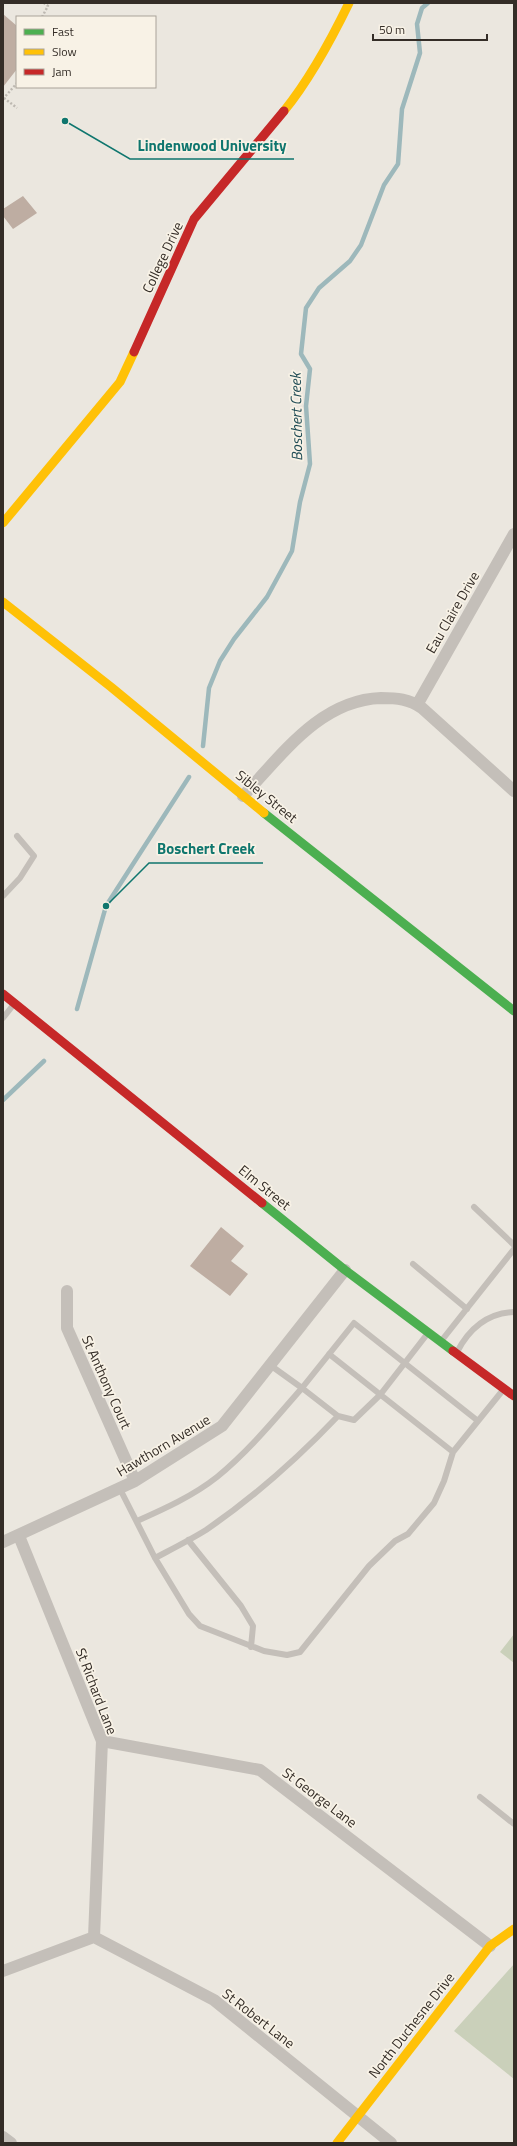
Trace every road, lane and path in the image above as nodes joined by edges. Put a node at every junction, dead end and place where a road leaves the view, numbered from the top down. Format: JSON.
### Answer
{"nodes":[{"id":1,"x":44,"y":3,"type":"edge"},
{"id":2,"x":349,"y":3,"type":"edge"},
{"id":3,"x":43,"y":16,"type":"edge"},
{"id":4,"x":16,"y":84,"type":"edge"},
{"id":5,"x":3,"y":99,"type":"edge"},
{"id":6,"x":17,"y":108,"type":"dead end"},
{"id":7,"x":3,"y":523,"type":"edge"},
{"id":8,"x":514,"y":534,"type":"edge"},
{"id":9,"x":3,"y":602,"type":"edge"},
{"id":10,"x":417,"y":705,"type":"junction"},
{"id":11,"x":514,"y":791,"type":"edge"},
{"id":12,"x":243,"y":796,"type":"junction"},
{"id":13,"x":17,"y":836,"type":"dead end"},
{"id":14,"x":3,"y":896,"type":"edge"},
{"id":15,"x":3,"y":994,"type":"edge"},
{"id":16,"x":16,"y":1003,"type":"junction"},
{"id":17,"x":514,"y":1011,"type":"edge"},
{"id":18,"x":3,"y":1018,"type":"edge"},
{"id":19,"x":474,"y":1207,"type":"dead end"},
{"id":20,"x":514,"y":1245,"type":"edge"},
{"id":21,"x":514,"y":1249,"type":"edge"},
{"id":22,"x":413,"y":1264,"type":"dead end"},
{"id":23,"x":345,"y":1270,"type":"junction"},
{"id":24,"x":67,"y":1291,"type":"dead end"},
{"id":25,"x":467,"y":1309,"type":"junction"},
{"id":26,"x":514,"y":1312,"type":"edge"},
{"id":27,"x":429,"y":1332,"type":"junction"},
{"id":28,"x":441,"y":1341,"type":"junction"},
{"id":29,"x":456,"y":1353,"type":"junction"},
{"id":30,"x":329,"y":1354,"type":"junction"},
{"id":31,"x":404,"y":1364,"type":"junction"},
{"id":32,"x":270,"y":1365,"type":"junction"},
{"id":33,"x":302,"y":1388,"type":"junction"},
{"id":34,"x":511,"y":1392,"type":"edge"},
{"id":35,"x":380,"y":1395,"type":"junction"},
{"id":36,"x":338,"y":1416,"type":"junction"},
{"id":37,"x":478,"y":1421,"type":"junction"},
{"id":38,"x":453,"y":1452,"type":"junction"},
{"id":39,"x":135,"y":1481,"type":"junction"},
{"id":40,"x":120,"y":1488,"type":"junction"},
{"id":41,"x":136,"y":1521,"type":"junction"},
{"id":42,"x":19,"y":1536,"type":"junction"},
{"id":43,"x":188,"y":1540,"type":"junction"},
{"id":44,"x":3,"y":1542,"type":"edge"},
{"id":45,"x":156,"y":1558,"type":"junction"},
{"id":46,"x":251,"y":1647,"type":"junction"},
{"id":47,"x":102,"y":1741,"type":"junction"},
{"id":48,"x":480,"y":1797,"type":"dead end"},
{"id":49,"x":514,"y":1824,"type":"edge"},
{"id":50,"x":514,"y":1929,"type":"edge"},
{"id":51,"x":94,"y":1937,"type":"junction"},
{"id":52,"x":490,"y":1946,"type":"junction"},
{"id":53,"x":3,"y":1971,"type":"edge"},
{"id":54,"x":357,"y":2116,"type":"junction"},
{"id":55,"x":3,"y":2137,"type":"edge"},
{"id":56,"x":11,"y":2143,"type":"edge"},
{"id":57,"x":337,"y":2143,"type":"edge"},
{"id":58,"x":391,"y":2143,"type":"edge"}],
"edges":[{"from":1,"to":3,"type":"path"},
{"from":2,"to":7,"type":"street","name":"College Drive"},
{"from":4,"to":5,"type":"path"},
{"from":5,"to":6,"type":"path"},
{"from":8,"to":10,"type":"street","name":"Eau Claire Drive"},
{"from":9,"to":12,"type":"street","name":"Sibley Street"},
{"from":10,"to":11,"type":"street"},
{"from":10,"to":12,"type":"street"},
{"from":12,"to":17,"type":"street","name":"Sibley Street"},
{"from":13,"to":14,"type":"lane"},
{"from":15,"to":16,"type":"street","name":"Elm Street"},
{"from":16,"to":18,"type":"lane"},
{"from":16,"to":23,"type":"street","name":"Elm Street"},
{"from":19,"to":20,"type":"lane"},
{"from":21,"to":25,"type":"lane"},
{"from":22,"to":25,"type":"lane"},
{"from":23,"to":27,"type":"street","name":"Elm Street"},
{"from":23,"to":32,"type":"street","name":"Hawthorn Avenue"},
{"from":24,"to":39,"type":"street","name":"St Anthony Court"},
{"from":25,"to":28,"type":"lane"},
{"from":26,"to":29,"type":"lane"},
{"from":27,"to":28,"type":"street","name":"Elm Street"},
{"from":27,"to":31,"type":"lane"},
{"from":28,"to":29,"type":"street","name":"Elm Street"},
{"from":29,"to":34,"type":"street","name":"Elm Street"},
{"from":30,"to":31,"type":"lane"},
{"from":30,"to":33,"type":"lane"},
{"from":30,"to":35,"type":"lane"},
{"from":31,"to":35,"type":"lane"},
{"from":31,"to":37,"type":"lane"},
{"from":32,"to":33,"type":"lane"},
{"from":32,"to":39,"type":"street","name":"Hawthorn Avenue"},
{"from":33,"to":36,"type":"lane"},
{"from":33,"to":41,"type":"lane"},
{"from":34,"to":37,"type":"lane"},
{"from":35,"to":36,"type":"lane"},
{"from":35,"to":38,"type":"lane"},
{"from":36,"to":43,"type":"lane"},
{"from":37,"to":38,"type":"lane"},
{"from":38,"to":46,"type":"lane"},
{"from":39,"to":40,"type":"street","name":"Hawthorn Avenue"},
{"from":40,"to":41,"type":"lane"},
{"from":40,"to":42,"type":"street","name":"Hawthorn Avenue"},
{"from":41,"to":45,"type":"lane"},
{"from":42,"to":44,"type":"street","name":"Hawthorn Avenue"},
{"from":42,"to":47,"type":"street","name":"St Richard Lane"},
{"from":43,"to":45,"type":"lane"},
{"from":43,"to":46,"type":"lane"},
{"from":45,"to":46,"type":"lane"},
{"from":47,"to":51,"type":"street","name":"St Richard Lane"},
{"from":47,"to":52,"type":"street","name":"St George Lane"},
{"from":48,"to":49,"type":"lane"},
{"from":50,"to":52,"type":"street","name":"North Duchesne Drive"},
{"from":51,"to":53,"type":"street"},
{"from":51,"to":54,"type":"street","name":"St Robert Lane"},
{"from":52,"to":54,"type":"street","name":"North Duchesne Drive"},
{"from":54,"to":57,"type":"street","name":"North Duchesne Drive"},
{"from":54,"to":58,"type":"street","name":"St Robert Lane"},
{"from":55,"to":56,"type":"street"}]}
